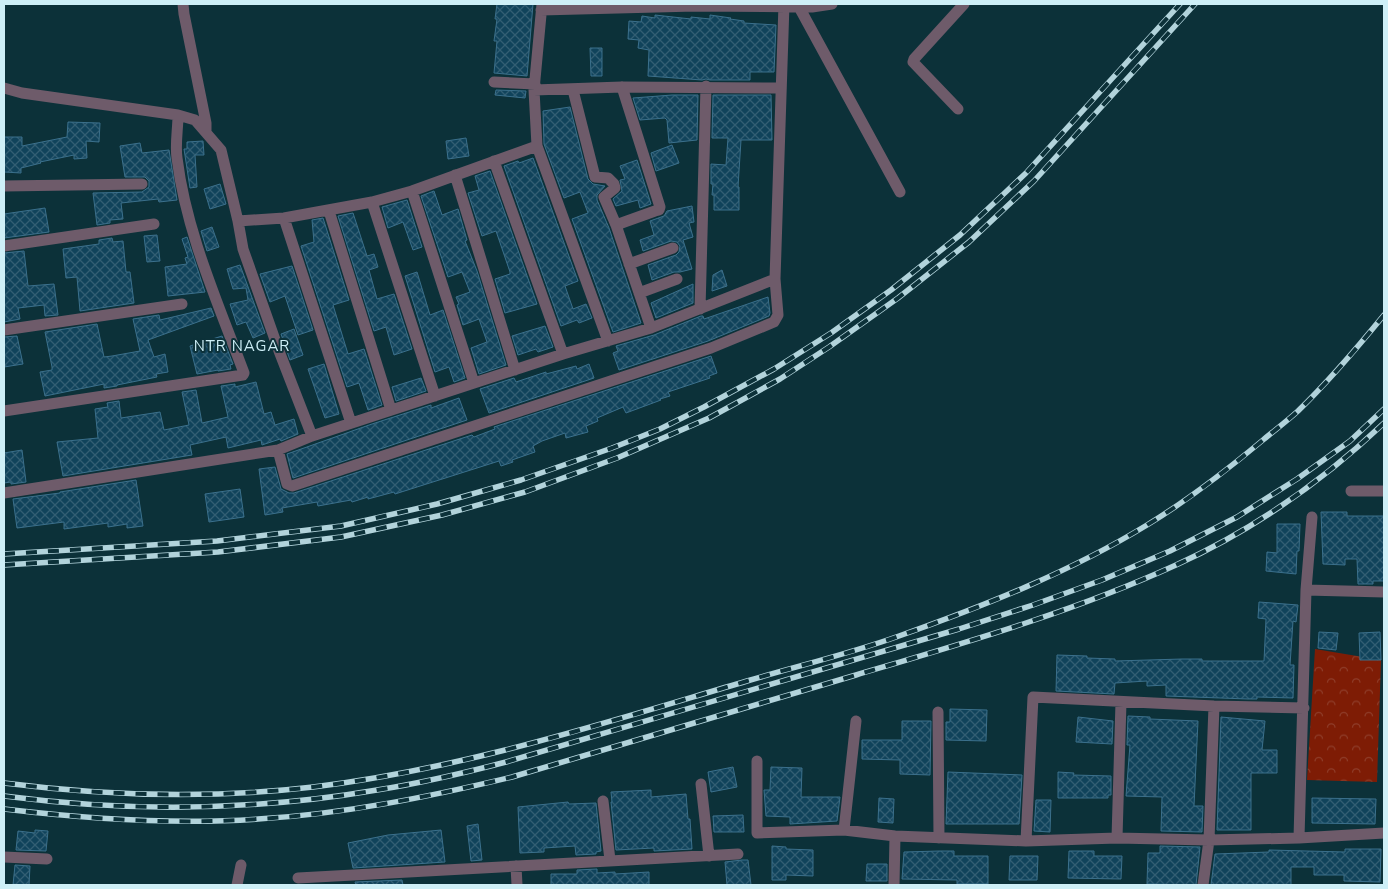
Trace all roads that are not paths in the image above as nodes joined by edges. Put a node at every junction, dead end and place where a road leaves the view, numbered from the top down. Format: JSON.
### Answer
{"nodes":[{"id":1,"x":183,"y":4,"type":"edge"},
{"id":2,"x":832,"y":4,"type":"edge"},
{"id":3,"x":964,"y":4,"type":"edge"},
{"id":4,"x":694,"y":5,"type":"edge"},
{"id":5,"x":784,"y":5,"type":"edge"},
{"id":6,"x":812,"y":5,"type":"edge"},
{"id":7,"x":622,"y":6,"type":"edge"},
{"id":8,"x":542,"y":7,"type":"edge"},
{"id":9,"x":799,"y":7,"type":"junction"},
{"id":10,"x":494,"y":82,"type":"dead end"},
{"id":11,"x":706,"y":86,"type":"junction"},
{"id":12,"x":534,"y":87,"type":"junction"},
{"id":13,"x":622,"y":87,"type":"junction"},
{"id":14,"x":4,"y":88,"type":"edge"},
{"id":15,"x":781,"y":88,"type":"junction"},
{"id":16,"x":573,"y":90,"type":"junction"},
{"id":17,"x":958,"y":109,"type":"dead end"},
{"id":18,"x":178,"y":116,"type":"junction"},
{"id":19,"x":206,"y":132,"type":"junction"},
{"id":20,"x":538,"y":146,"type":"junction"},
{"id":21,"x":494,"y":161,"type":"junction"},
{"id":22,"x":455,"y":175,"type":"junction"},
{"id":23,"x":142,"y":184,"type":"dead end"},
{"id":24,"x":4,"y":186,"type":"edge"},
{"id":25,"x":412,"y":191,"type":"junction"},
{"id":26,"x":900,"y":192,"type":"dead end"},
{"id":27,"x":372,"y":202,"type":"junction"},
{"id":28,"x":329,"y":211,"type":"junction"},
{"id":29,"x":284,"y":218,"type":"junction"},
{"id":30,"x":238,"y":221,"type":"junction"},
{"id":31,"x":154,"y":224,"type":"dead end"},
{"id":32,"x":616,"y":225,"type":"junction"},
{"id":33,"x":4,"y":246,"type":"edge"},
{"id":34,"x":673,"y":248,"type":"dead end"},
{"id":35,"x":629,"y":264,"type":"junction"},
{"id":36,"x":677,"y":279,"type":"dead end"},
{"id":37,"x":775,"y":279,"type":"junction"},
{"id":38,"x":639,"y":293,"type":"junction"},
{"id":39,"x":182,"y":304,"type":"dead end"},
{"id":40,"x":700,"y":309,"type":"junction"},
{"id":41,"x":651,"y":328,"type":"junction"},
{"id":42,"x":4,"y":330,"type":"edge"},
{"id":43,"x":608,"y":341,"type":"junction"},
{"id":44,"x":563,"y":354,"type":"junction"},
{"id":45,"x":515,"y":370,"type":"junction"},
{"id":46,"x":474,"y":383,"type":"junction"},
{"id":47,"x":435,"y":396,"type":"junction"},
{"id":48,"x":391,"y":410,"type":"junction"},
{"id":49,"x":4,"y":411,"type":"edge"},
{"id":50,"x":351,"y":423,"type":"junction"},
{"id":51,"x":312,"y":436,"type":"junction"},
{"id":52,"x":278,"y":450,"type":"junction"},
{"id":53,"x":1351,"y":491,"type":"dead end"},
{"id":54,"x":1384,"y":491,"type":"edge"},
{"id":55,"x":4,"y":494,"type":"edge"},
{"id":56,"x":1312,"y":517,"type":"dead end"},
{"id":57,"x":1306,"y":590,"type":"junction"},
{"id":58,"x":1384,"y":592,"type":"edge"},
{"id":59,"x":1121,"y":702,"type":"junction"},
{"id":60,"x":1214,"y":706,"type":"junction"},
{"id":61,"x":1304,"y":708,"type":"junction"},
{"id":62,"x":938,"y":712,"type":"dead end"},
{"id":63,"x":856,"y":721,"type":"dead end"},
{"id":64,"x":757,"y":761,"type":"dead end"},
{"id":65,"x":701,"y":784,"type":"dead end"},
{"id":66,"x":603,"y":801,"type":"dead end"},
{"id":67,"x":844,"y":830,"type":"junction"},
{"id":68,"x":1384,"y":833,"type":"edge"},
{"id":69,"x":895,"y":836,"type":"junction"},
{"id":70,"x":939,"y":838,"type":"junction"},
{"id":71,"x":1117,"y":838,"type":"junction"},
{"id":72,"x":1299,"y":838,"type":"junction"},
{"id":73,"x":1209,"y":840,"type":"junction"},
{"id":74,"x":1026,"y":841,"type":"junction"},
{"id":75,"x":738,"y":854,"type":"dead end"},
{"id":76,"x":709,"y":856,"type":"junction"},
{"id":77,"x":4,"y":857,"type":"edge"},
{"id":78,"x":47,"y":859,"type":"dead end"},
{"id":79,"x":610,"y":860,"type":"junction"},
{"id":80,"x":241,"y":865,"type":"dead end"},
{"id":81,"x":516,"y":866,"type":"junction"},
{"id":82,"x":4,"y":869,"type":"edge"},
{"id":83,"x":298,"y":878,"type":"dead end"},
{"id":84,"x":237,"y":885,"type":"edge"},
{"id":85,"x":517,"y":885,"type":"edge"},
{"id":86,"x":894,"y":885,"type":"edge"},
{"id":87,"x":1203,"y":885,"type":"edge"}],
"edges":[{"from":1,"to":19,"type":"street"},
{"from":2,"to":6,"type":"street"},
{"from":3,"to":17,"type":"street"},
{"from":4,"to":5,"type":"street"},
{"from":4,"to":7,"type":"street"},
{"from":5,"to":9,"type":"street"},
{"from":5,"to":15,"type":"street"},
{"from":6,"to":9,"type":"street"},
{"from":7,"to":8,"type":"street"},
{"from":8,"to":12,"type":"street"},
{"from":9,"to":26,"type":"street"},
{"from":10,"to":12,"type":"street"},
{"from":11,"to":13,"type":"street"},
{"from":11,"to":15,"type":"street"},
{"from":11,"to":40,"type":"street"},
{"from":12,"to":16,"type":"street"},
{"from":12,"to":20,"type":"street"},
{"from":13,"to":16,"type":"street"},
{"from":13,"to":32,"type":"street"},
{"from":14,"to":18,"type":"street"},
{"from":15,"to":37,"type":"street"},
{"from":16,"to":32,"type":"street"},
{"from":18,"to":19,"type":"street"},
{"from":18,"to":49,"type":"street"},
{"from":19,"to":30,"type":"street"},
{"from":20,"to":21,"type":"street"},
{"from":20,"to":43,"type":"street"},
{"from":21,"to":22,"type":"street"},
{"from":21,"to":44,"type":"street"},
{"from":22,"to":25,"type":"street"},
{"from":22,"to":45,"type":"street"},
{"from":23,"to":24,"type":"street"},
{"from":25,"to":27,"type":"street"},
{"from":25,"to":46,"type":"street"},
{"from":27,"to":28,"type":"street"},
{"from":27,"to":47,"type":"street"},
{"from":28,"to":29,"type":"street"},
{"from":28,"to":48,"type":"street"},
{"from":29,"to":30,"type":"street"},
{"from":29,"to":50,"type":"street"},
{"from":30,"to":51,"type":"street"},
{"from":31,"to":33,"type":"street"},
{"from":32,"to":35,"type":"street"},
{"from":34,"to":35,"type":"street"},
{"from":35,"to":38,"type":"street"},
{"from":36,"to":38,"type":"street"},
{"from":37,"to":40,"type":"street"},
{"from":37,"to":52,"type":"street"},
{"from":38,"to":41,"type":"street"},
{"from":39,"to":42,"type":"street"},
{"from":40,"to":41,"type":"street"},
{"from":41,"to":43,"type":"street"},
{"from":43,"to":44,"type":"street"},
{"from":44,"to":45,"type":"street"},
{"from":45,"to":46,"type":"street"},
{"from":46,"to":47,"type":"street"},
{"from":47,"to":48,"type":"street"},
{"from":48,"to":50,"type":"street"},
{"from":50,"to":51,"type":"street"},
{"from":51,"to":52,"type":"street"},
{"from":52,"to":55,"type":"street"},
{"from":53,"to":54,"type":"street"},
{"from":56,"to":57,"type":"street"},
{"from":57,"to":58,"type":"street"},
{"from":57,"to":61,"type":"street"},
{"from":59,"to":60,"type":"street"},
{"from":59,"to":71,"type":"street"},
{"from":59,"to":74,"type":"street"},
{"from":60,"to":61,"type":"street"},
{"from":60,"to":73,"type":"street"},
{"from":61,"to":72,"type":"street"},
{"from":62,"to":70,"type":"street"},
{"from":63,"to":67,"type":"street"},
{"from":64,"to":67,"type":"street"},
{"from":65,"to":76,"type":"street"},
{"from":66,"to":79,"type":"street"},
{"from":67,"to":69,"type":"street"},
{"from":68,"to":72,"type":"street"},
{"from":69,"to":70,"type":"street"},
{"from":69,"to":86,"type":"street"},
{"from":70,"to":74,"type":"street"},
{"from":71,"to":73,"type":"street"},
{"from":71,"to":74,"type":"street"},
{"from":72,"to":73,"type":"street"},
{"from":73,"to":87,"type":"street"},
{"from":75,"to":76,"type":"street"},
{"from":76,"to":79,"type":"street"},
{"from":77,"to":78,"type":"street"},
{"from":77,"to":82,"type":"street"},
{"from":79,"to":81,"type":"street"},
{"from":80,"to":84,"type":"street"},
{"from":81,"to":83,"type":"street"},
{"from":81,"to":85,"type":"street"}]}
